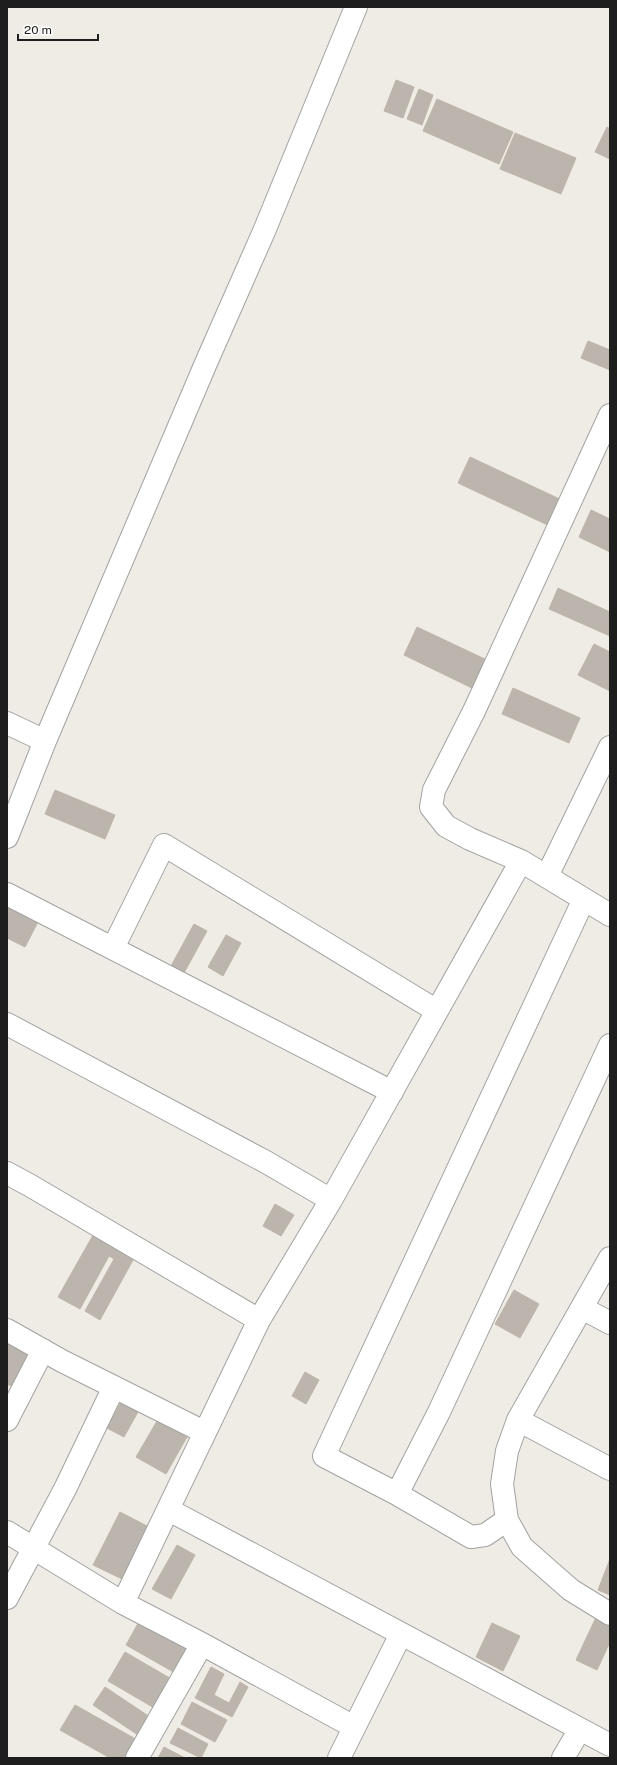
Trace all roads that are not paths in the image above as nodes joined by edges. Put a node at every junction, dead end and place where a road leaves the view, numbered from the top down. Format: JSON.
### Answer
{"nodes":[{"id":1,"x":356,"y":7,"type":"edge"},
{"id":2,"x":610,"y":415,"type":"edge"},
{"id":3,"x":7,"y":723,"type":"edge"},
{"id":4,"x":45,"y":741,"type":"junction"},
{"id":5,"x":610,"y":747,"type":"edge"},
{"id":6,"x":7,"y":837,"type":"edge"},
{"id":7,"x":521,"y":861,"type":"junction"},
{"id":8,"x":547,"y":876,"type":"junction"},
{"id":9,"x":7,"y":894,"type":"edge"},
{"id":10,"x":584,"y":899,"type":"junction"},
{"id":11,"x":610,"y":915,"type":"edge"},
{"id":12,"x":113,"y":948,"type":"junction"},
{"id":13,"x":437,"y":1011,"type":"junction"},
{"id":14,"x":7,"y":1024,"type":"edge"},
{"id":15,"x":610,"y":1046,"type":"edge"},
{"id":16,"x":392,"y":1092,"type":"junction"},
{"id":17,"x":7,"y":1173,"type":"edge"},
{"id":18,"x":331,"y":1200,"type":"junction"},
{"id":19,"x":610,"y":1258,"type":"edge"},
{"id":20,"x":582,"y":1308,"type":"junction"},
{"id":21,"x":259,"y":1320,"type":"junction"},
{"id":22,"x":610,"y":1323,"type":"edge"},
{"id":23,"x":7,"y":1330,"type":"edge"},
{"id":24,"x":43,"y":1350,"type":"junction"},
{"id":25,"x":114,"y":1387,"type":"junction"},
{"id":26,"x":7,"y":1420,"type":"edge"},
{"id":27,"x":518,"y":1420,"type":"junction"},
{"id":28,"x":204,"y":1432,"type":"junction"},
{"id":29,"x":610,"y":1469,"type":"edge"},
{"id":30,"x":397,"y":1494,"type":"junction"},
{"id":31,"x":168,"y":1510,"type":"junction"},
{"id":32,"x":507,"y":1520,"type":"junction"},
{"id":33,"x":7,"y":1532,"type":"edge"},
{"id":34,"x":33,"y":1549,"type":"junction"},
{"id":35,"x":7,"y":1598,"type":"edge"},
{"id":36,"x":122,"y":1603,"type":"junction"},
{"id":37,"x":610,"y":1614,"type":"edge"},
{"id":38,"x":401,"y":1634,"type":"junction"},
{"id":39,"x":202,"y":1644,"type":"junction"},
{"id":40,"x":354,"y":1727,"type":"junction"},
{"id":41,"x":580,"y":1729,"type":"junction"},
{"id":42,"x":610,"y":1745,"type":"edge"},
{"id":43,"x":137,"y":1758,"type":"edge"},
{"id":44,"x":339,"y":1758,"type":"edge"},
{"id":45,"x":563,"y":1758,"type":"edge"}],
"edges":[{"from":1,"to":4,"type":"street"},
{"from":2,"to":7,"type":"street"},
{"from":3,"to":4,"type":"street"},
{"from":4,"to":6,"type":"street"},
{"from":5,"to":8,"type":"street"},
{"from":7,"to":8,"type":"street"},
{"from":7,"to":13,"type":"street"},
{"from":8,"to":10,"type":"street"},
{"from":9,"to":12,"type":"street"},
{"from":10,"to":11,"type":"street"},
{"from":10,"to":30,"type":"street"},
{"from":12,"to":13,"type":"street"},
{"from":12,"to":16,"type":"street"},
{"from":13,"to":16,"type":"street"},
{"from":14,"to":18,"type":"street"},
{"from":15,"to":30,"type":"street"},
{"from":16,"to":18,"type":"street"},
{"from":17,"to":21,"type":"street"},
{"from":18,"to":21,"type":"street"},
{"from":19,"to":20,"type":"street"},
{"from":20,"to":22,"type":"street"},
{"from":20,"to":27,"type":"street"},
{"from":21,"to":28,"type":"street"},
{"from":23,"to":24,"type":"street"},
{"from":24,"to":25,"type":"street"},
{"from":24,"to":26,"type":"street"},
{"from":25,"to":28,"type":"street"},
{"from":25,"to":34,"type":"street"},
{"from":27,"to":29,"type":"street"},
{"from":27,"to":32,"type":"street"},
{"from":28,"to":31,"type":"street"},
{"from":30,"to":32,"type":"street"},
{"from":31,"to":36,"type":"street"},
{"from":31,"to":38,"type":"street"},
{"from":32,"to":37,"type":"street"},
{"from":33,"to":34,"type":"street"},
{"from":34,"to":35,"type":"street"},
{"from":34,"to":36,"type":"street"},
{"from":36,"to":39,"type":"street"},
{"from":38,"to":40,"type":"street"},
{"from":38,"to":41,"type":"street"},
{"from":39,"to":40,"type":"street"},
{"from":39,"to":43,"type":"street"},
{"from":40,"to":44,"type":"street"},
{"from":41,"to":42,"type":"street"},
{"from":41,"to":45,"type":"street"}]}
